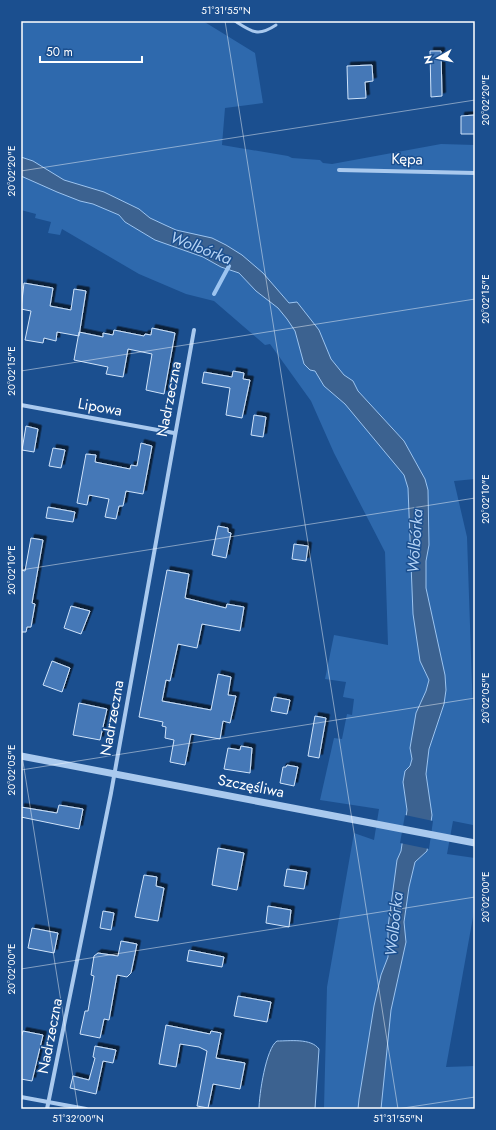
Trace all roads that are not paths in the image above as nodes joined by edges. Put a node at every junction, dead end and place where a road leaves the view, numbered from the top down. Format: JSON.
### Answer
{"nodes":[{"id":1,"x":235,"y":21,"type":"edge"},
{"id":2,"x":276,"y":24,"type":"dead end"},
{"id":3,"x":339,"y":170,"type":"dead end"},
{"id":4,"x":475,"y":173,"type":"edge"},
{"id":5,"x":194,"y":330,"type":"dead end"},
{"id":6,"x":21,"y":405,"type":"edge"},
{"id":7,"x":174,"y":433,"type":"junction"},
{"id":8,"x":21,"y":756,"type":"edge"},
{"id":9,"x":114,"y":773,"type":"junction"},
{"id":10,"x":475,"y":843,"type":"edge"},
{"id":11,"x":21,"y":1097,"type":"edge"},
{"id":12,"x":49,"y":1102,"type":"junction"},
{"id":13,"x":47,"y":1109,"type":"edge"},
{"id":14,"x":86,"y":1109,"type":"edge"}],
"edges":[{"from":1,"to":2,"type":"lane"},
{"from":3,"to":4,"type":"street","name":"Kępa"},
{"from":5,"to":7,"type":"street","name":"Nadrzeczna"},
{"from":6,"to":7,"type":"street","name":"Lipowa"},
{"from":7,"to":9,"type":"street","name":"Nadrzeczna"},
{"from":8,"to":9,"type":"street","name":"Szczęśliwa"},
{"from":9,"to":10,"type":"street","name":"Szczęśliwa"},
{"from":9,"to":12,"type":"street","name":"Nadrzeczna"},
{"from":11,"to":12,"type":"street"},
{"from":12,"to":13,"type":"street","name":"Nadrzeczna"},
{"from":12,"to":14,"type":"street"}]}
